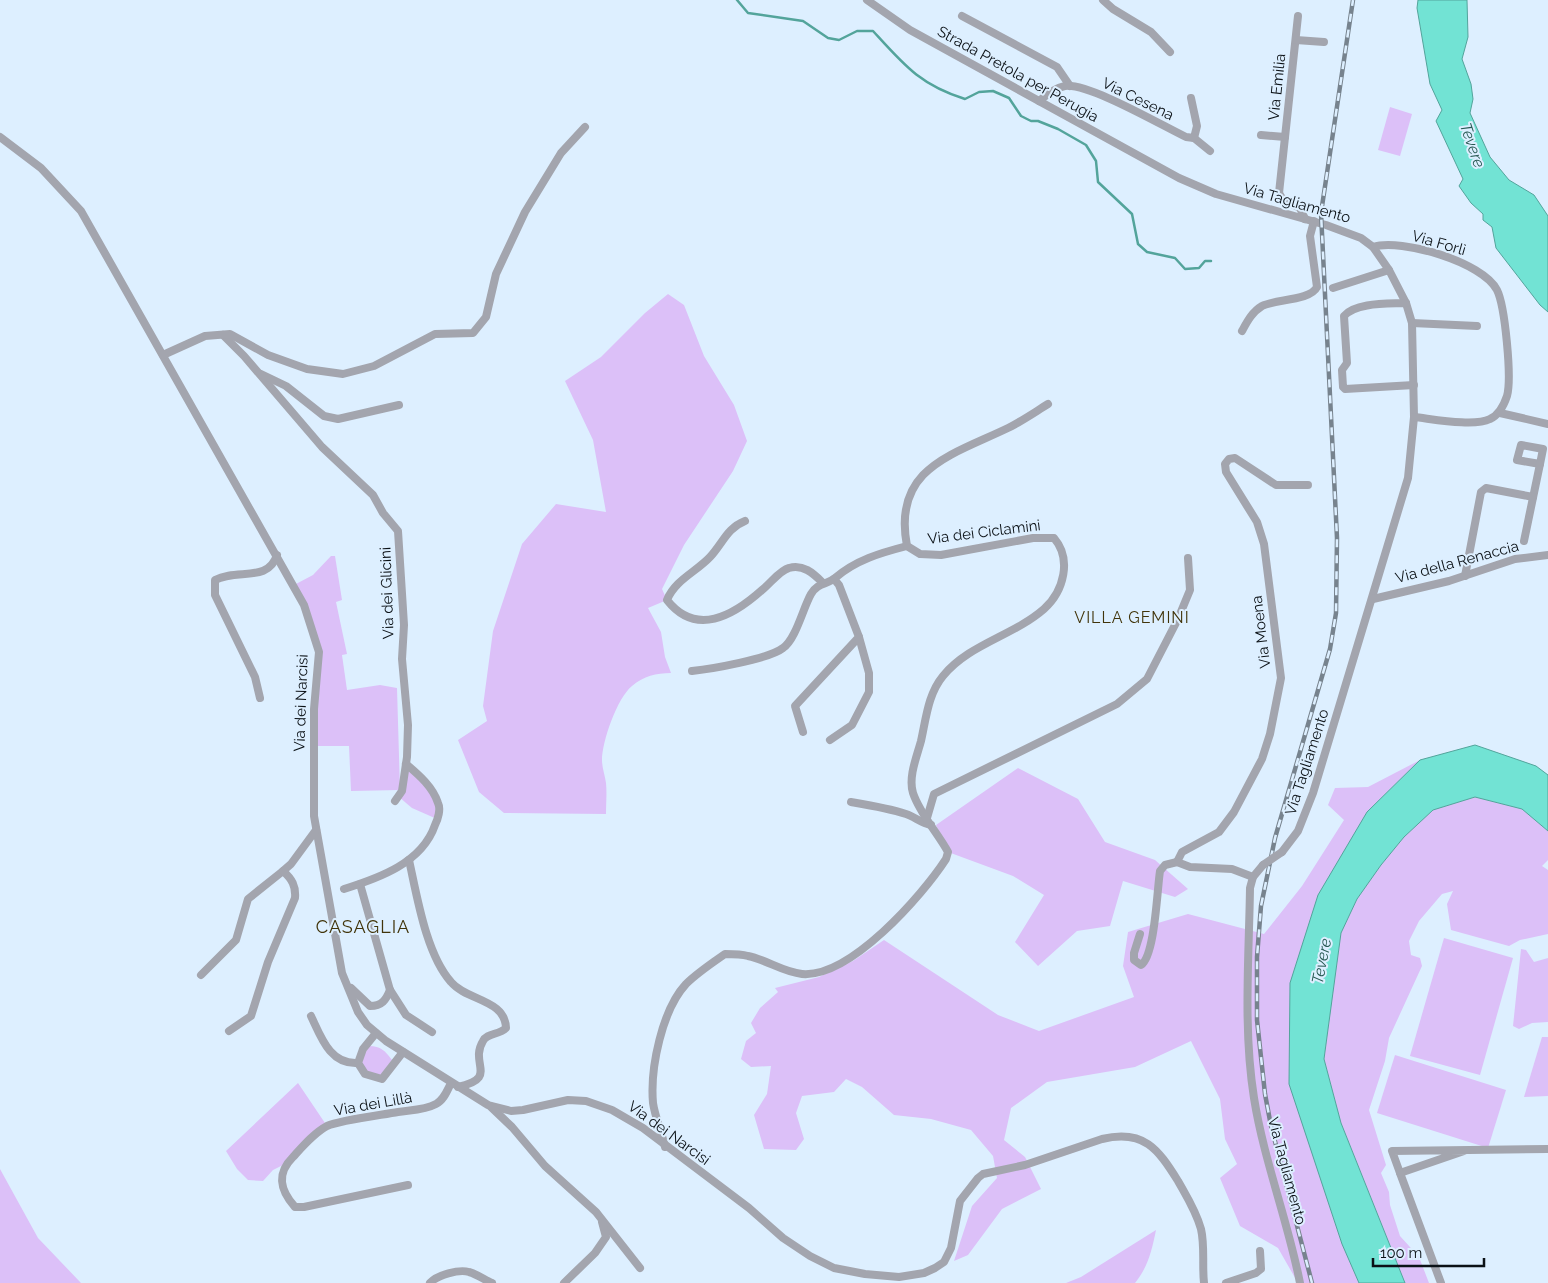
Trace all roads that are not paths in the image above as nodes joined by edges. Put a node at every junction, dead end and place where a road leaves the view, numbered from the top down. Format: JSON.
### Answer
{"nodes":[{"id":1,"x":867,"y":0,"type":"edge"},
{"id":2,"x":1104,"y":0,"type":"edge"},
{"id":3,"x":962,"y":16,"type":"dead end"},
{"id":4,"x":1298,"y":16,"type":"dead end"},
{"id":5,"x":1296,"y":40,"type":"junction"},
{"id":6,"x":1324,"y":42,"type":"dead end"},
{"id":7,"x":1170,"y":52,"type":"dead end"},
{"id":8,"x":1070,"y":86,"type":"junction"},
{"id":9,"x":1191,"y":98,"type":"dead end"},
{"id":10,"x":1039,"y":102,"type":"junction"},
{"id":11,"x":585,"y":128,"type":"dead end"},
{"id":12,"x":1261,"y":135,"type":"dead end"},
{"id":13,"x":0,"y":137,"type":"edge"},
{"id":14,"x":1285,"y":137,"type":"junction"},
{"id":15,"x":1194,"y":138,"type":"junction"},
{"id":16,"x":1210,"y":152,"type":"dead end"},
{"id":17,"x":1159,"y":169,"type":"joint"},
{"id":18,"x":1305,"y":219,"type":"junction"},
{"id":19,"x":1314,"y":221,"type":"junction"},
{"id":20,"x":1373,"y":247,"type":"junction"},
{"id":21,"x":1388,"y":270,"type":"junction"},
{"id":22,"x":1333,"y":288,"type":"dead end"},
{"id":23,"x":1406,"y":303,"type":"junction"},
{"id":24,"x":1412,"y":323,"type":"junction"},
{"id":25,"x":1477,"y":326,"type":"dead end"},
{"id":26,"x":1242,"y":331,"type":"dead end"},
{"id":27,"x":222,"y":335,"type":"junction"},
{"id":28,"x":163,"y":354,"type":"junction"},
{"id":29,"x":260,"y":373,"type":"junction"},
{"id":30,"x":1414,"y":384,"type":"junction"},
{"id":31,"x":1048,"y":404,"type":"dead end"},
{"id":32,"x":399,"y":405,"type":"dead end"},
{"id":33,"x":1500,"y":412,"type":"junction"},
{"id":34,"x":1414,"y":417,"type":"junction"},
{"id":35,"x":1548,"y":424,"type":"edge"},
{"id":36,"x":1540,"y":464,"type":"dead end"},
{"id":37,"x":1308,"y":485,"type":"dead end"},
{"id":38,"x":1533,"y":497,"type":"junction"},
{"id":39,"x":745,"y":521,"type":"dead end"},
{"id":40,"x":1524,"y":540,"type":"dead end"},
{"id":41,"x":907,"y":546,"type":"junction"},
{"id":42,"x":277,"y":555,"type":"junction"},
{"id":43,"x":1548,"y":555,"type":"edge"},
{"id":44,"x":1188,"y":558,"type":"dead end"},
{"id":45,"x":1465,"y":576,"type":"junction"},
{"id":46,"x":834,"y":579,"type":"junction"},
{"id":47,"x":822,"y":582,"type":"junction"},
{"id":48,"x":1373,"y":599,"type":"junction"},
{"id":49,"x":859,"y":637,"type":"junction"},
{"id":50,"x":692,"y":671,"type":"dead end"},
{"id":51,"x":260,"y":698,"type":"dead end"},
{"id":52,"x":803,"y":732,"type":"dead end"},
{"id":53,"x":830,"y":740,"type":"dead end"},
{"id":54,"x":406,"y":764,"type":"junction"},
{"id":55,"x":395,"y":801,"type":"dead end"},
{"id":56,"x":851,"y":802,"type":"dead end"},
{"id":57,"x":929,"y":821,"type":"junction"},
{"id":58,"x":316,"y":830,"type":"junction"},
{"id":59,"x":409,"y":860,"type":"junction"},
{"id":60,"x":1177,"y":862,"type":"junction"},
{"id":61,"x":283,"y":871,"type":"junction"},
{"id":62,"x":1252,"y":877,"type":"junction"},
{"id":63,"x":360,"y":884,"type":"junction"},
{"id":64,"x":344,"y":889,"type":"dead end"},
{"id":65,"x":1140,"y":934,"type":"dead end"},
{"id":66,"x":201,"y":975,"type":"dead end"},
{"id":67,"x":346,"y":983,"type":"junction"},
{"id":68,"x":390,"y":990,"type":"junction"},
{"id":69,"x":311,"y":1016,"type":"dead end"},
{"id":70,"x":229,"y":1031,"type":"dead end"},
{"id":71,"x":432,"y":1032,"type":"dead end"},
{"id":72,"x":376,"y":1034,"type":"junction"},
{"id":73,"x":403,"y":1052,"type":"junction"},
{"id":74,"x":358,"y":1063,"type":"junction"},
{"id":75,"x":454,"y":1085,"type":"junction"},
{"id":76,"x":488,"y":1105,"type":"junction"},
{"id":77,"x":665,"y":1147,"type":"junction"},
{"id":78,"x":1548,"y":1149,"type":"edge"},
{"id":79,"x":1464,"y":1151,"type":"junction"},
{"id":80,"x":1400,"y":1173,"type":"junction"},
{"id":81,"x":408,"y":1185,"type":"dead end"},
{"id":82,"x":599,"y":1215,"type":"junction"},
{"id":83,"x":1260,"y":1251,"type":"dead end"},
{"id":84,"x":640,"y":1268,"type":"dead end"},
{"id":85,"x":430,"y":1283,"type":"edge"},
{"id":86,"x":492,"y":1283,"type":"edge"},
{"id":87,"x":564,"y":1283,"type":"edge"},
{"id":88,"x":1204,"y":1283,"type":"edge"},
{"id":89,"x":1226,"y":1283,"type":"edge"},
{"id":90,"x":1300,"y":1283,"type":"edge"},
{"id":91,"x":1441,"y":1283,"type":"edge"}],
"edges":[{"from":1,"to":10,"type":"street","name":"Strada Pretola per Perugia"},
{"from":2,"to":7,"type":"street"},
{"from":3,"to":8,"type":"street"},
{"from":4,"to":5,"type":"street","name":"Via Emilia"},
{"from":5,"to":6,"type":"street","name":"Via Emilia"},
{"from":5,"to":14,"type":"street","name":"Via Emilia"},
{"from":8,"to":10,"type":"street"},
{"from":8,"to":15,"type":"street","name":"Via Cesena"},
{"from":9,"to":15,"type":"street","name":"Via Cesena"},
{"from":10,"to":17,"type":"street","name":"Strada Pretola per Perugia"},
{"from":11,"to":27,"type":"street"},
{"from":12,"to":14,"type":"street","name":"Via Emilia"},
{"from":13,"to":28,"type":"street","name":"Via dei Narcisi"},
{"from":14,"to":18,"type":"street","name":"Via Emilia"},
{"from":15,"to":16,"type":"street","name":"Via Cesena"},
{"from":17,"to":18,"type":"street","name":"Via Tagliamento"},
{"from":18,"to":19,"type":"street","name":"Via Tagliamento"},
{"from":19,"to":20,"type":"street","name":"Via Tagliamento"},
{"from":19,"to":26,"type":"street"},
{"from":20,"to":21,"type":"street","name":"Via Tagliamento"},
{"from":20,"to":33,"type":"street","name":"Via Forlì"},
{"from":21,"to":22,"type":"street"},
{"from":21,"to":23,"type":"street","name":"Via Tagliamento"},
{"from":23,"to":24,"type":"street","name":"Via Tagliamento"},
{"from":23,"to":30,"type":"street"},
{"from":24,"to":25,"type":"street"},
{"from":24,"to":30,"type":"street","name":"Via Tagliamento"},
{"from":27,"to":28,"type":"street"},
{"from":27,"to":29,"type":"street","name":"Via dei Glicini"},
{"from":28,"to":42,"type":"street","name":"Via dei Narcisi"},
{"from":29,"to":32,"type":"street","name":"Via dei Glicini"},
{"from":29,"to":54,"type":"street","name":"Via dei Glicini"},
{"from":30,"to":34,"type":"street","name":"Via Tagliamento"},
{"from":31,"to":41,"type":"street","name":"Via dei Ciclamini"},
{"from":33,"to":34,"type":"street"},
{"from":33,"to":35,"type":"street"},
{"from":34,"to":48,"type":"street","name":"Via Tagliamento"},
{"from":36,"to":38,"type":"street"},
{"from":37,"to":60,"type":"street","name":"Via Moena"},
{"from":38,"to":40,"type":"street"},
{"from":38,"to":45,"type":"street"},
{"from":39,"to":47,"type":"street"},
{"from":41,"to":46,"type":"street"},
{"from":41,"to":57,"type":"street","name":"Via dei Ciclamini"},
{"from":42,"to":51,"type":"street"},
{"from":42,"to":58,"type":"street","name":"Via dei Narcisi"},
{"from":43,"to":45,"type":"street","name":"Via della Renaccia"},
{"from":44,"to":57,"type":"street"},
{"from":45,"to":48,"type":"street","name":"Via della Renaccia"},
{"from":46,"to":47,"type":"street"},
{"from":46,"to":49,"type":"street"},
{"from":47,"to":50,"type":"street"},
{"from":48,"to":62,"type":"street","name":"Via Tagliamento","bridge":true},
{"from":49,"to":52,"type":"street"},
{"from":49,"to":53,"type":"street"},
{"from":54,"to":55,"type":"street","name":"Via dei Glicini"},
{"from":54,"to":59,"type":"street"},
{"from":56,"to":57,"type":"street"},
{"from":57,"to":77,"type":"street","name":"Via dei Ciclamini"},
{"from":58,"to":61,"type":"street"},
{"from":58,"to":67,"type":"street","name":"Via dei Narcisi"},
{"from":59,"to":63,"type":"street"},
{"from":59,"to":75,"type":"street"},
{"from":60,"to":62,"type":"street"},
{"from":60,"to":65,"type":"street","name":"Via Moena"},
{"from":61,"to":66,"type":"street"},
{"from":61,"to":70,"type":"street"},
{"from":62,"to":90,"type":"street","name":"Via Tagliamento"},
{"from":63,"to":64,"type":"street"},
{"from":63,"to":68,"type":"street"},
{"from":67,"to":68,"type":"street"},
{"from":67,"to":72,"type":"street","name":"Via dei Narcisi"},
{"from":68,"to":71,"type":"street"},
{"from":69,"to":74,"type":"street"},
{"from":72,"to":73,"type":"street","name":"Via dei Narcisi"},
{"from":72,"to":74,"type":"street"},
{"from":73,"to":74,"type":"street"},
{"from":73,"to":75,"type":"street","name":"Via dei Narcisi"},
{"from":75,"to":76,"type":"street","name":"Via dei Narcisi"},
{"from":75,"to":81,"type":"street","name":"Via dei Lillà"},
{"from":76,"to":77,"type":"street","name":"Via dei Narcisi"},
{"from":76,"to":82,"type":"street"},
{"from":77,"to":88,"type":"street","name":"Via dei Narcisi"},
{"from":78,"to":79,"type":"street"},
{"from":79,"to":80,"type":"street"},
{"from":79,"to":80,"type":"street"},
{"from":80,"to":91,"type":"street"},
{"from":82,"to":84,"type":"street"},
{"from":82,"to":87,"type":"street"},
{"from":83,"to":89,"type":"street"},
{"from":85,"to":86,"type":"street"}]}
